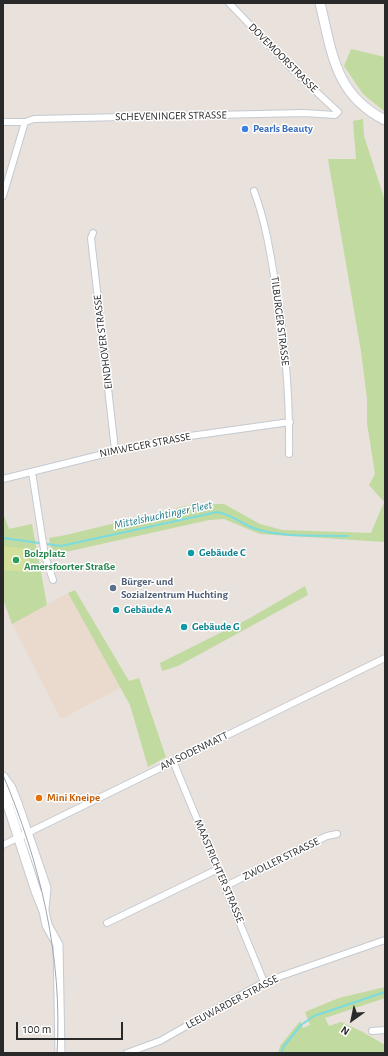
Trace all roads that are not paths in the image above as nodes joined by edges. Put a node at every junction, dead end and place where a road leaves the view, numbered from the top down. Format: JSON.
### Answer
{"nodes":[{"id":1,"x":228,"y":3,"type":"edge"},
{"id":2,"x":320,"y":3,"type":"edge"},
{"id":3,"x":338,"y":112,"type":"joint"},
{"id":4,"x":385,"y":120,"type":"edge"},
{"id":5,"x":3,"y":122,"type":"edge"},
{"id":6,"x":25,"y":122,"type":"junction"},
{"id":7,"x":254,"y":191,"type":"dead end"},
{"id":8,"x":3,"y":196,"type":"edge"},
{"id":9,"x":93,"y":233,"type":"dead end"},
{"id":10,"x":290,"y":422,"type":"junction"},
{"id":11,"x":115,"y":450,"type":"junction"},
{"id":12,"x":289,"y":454,"type":"dead end"},
{"id":13,"x":32,"y":472,"type":"junction"},
{"id":14,"x":3,"y":479,"type":"edge"},
{"id":15,"x":53,"y":580,"type":"dead end"},
{"id":16,"x":385,"y":658,"type":"edge"},
{"id":17,"x":173,"y":761,"type":"junction"},
{"id":18,"x":3,"y":777,"type":"edge"},
{"id":19,"x":3,"y":790,"type":"edge"},
{"id":20,"x":337,"y":834,"type":"dead end"},
{"id":21,"x":24,"y":835,"type":"junction"},
{"id":22,"x":3,"y":845,"type":"edge"},
{"id":23,"x":218,"y":868,"type":"junction"},
{"id":24,"x":226,"y":886,"type":"junction"},
{"id":25,"x":107,"y":923,"type":"dead end"},
{"id":26,"x":385,"y":940,"type":"edge"},
{"id":27,"x":264,"y":982,"type":"junction"},
{"id":28,"x":385,"y":1030,"type":"edge"},
{"id":29,"x":372,"y":1031,"type":"dead end"},
{"id":30,"x":60,"y":1053,"type":"edge"},
{"id":31,"x":127,"y":1053,"type":"edge"}],
"edges":[{"from":1,"to":3,"type":"street","name":"DOVEMOORSTRASSE"},
{"from":2,"to":4,"type":"main road"},
{"from":3,"to":6,"type":"street","name":"SCHEVENINGER STRASSE"},
{"from":5,"to":6,"type":"street","name":"SCHEVENINGER STRASSE"},
{"from":6,"to":8,"type":"street"},
{"from":7,"to":10,"type":"street","name":"TILBURGER STRASSE"},
{"from":9,"to":11,"type":"street","name":"EINDHOVER STRASSE"},
{"from":10,"to":11,"type":"street","name":"NIMWEGER STRASSE"},
{"from":10,"to":12,"type":"street","name":"TILBURGER STRASSE"},
{"from":11,"to":13,"type":"street","name":"NIMWEGER STRASSE"},
{"from":13,"to":14,"type":"street","name":"NIMWEGER STRASSE"},
{"from":13,"to":15,"type":"street"},
{"from":16,"to":17,"type":"street","name":"AM SODENMATT"},
{"from":17,"to":21,"type":"street","name":"AM SODENMATT"},
{"from":17,"to":23,"type":"street","name":"MAASTRICHTER STRASSE"},
{"from":18,"to":21,"type":"main road"},
{"from":19,"to":21,"type":"main road"},
{"from":20,"to":24,"type":"street","name":"ZWOLLER STRASSE"},
{"from":21,"to":22,"type":"street","name":"AM SODENMATT"},
{"from":21,"to":30,"type":"main road"},
{"from":23,"to":24,"type":"street","name":"MAASTRICHTER STRASSE"},
{"from":23,"to":25,"type":"street"},
{"from":24,"to":27,"type":"street","name":"MAASTRICHTER STRASSE"},
{"from":26,"to":27,"type":"street","name":"LEEUWARDER STRASSE"},
{"from":27,"to":31,"type":"street","name":"LEEUWARDER STRASSE"},
{"from":28,"to":29,"type":"street"}]}
